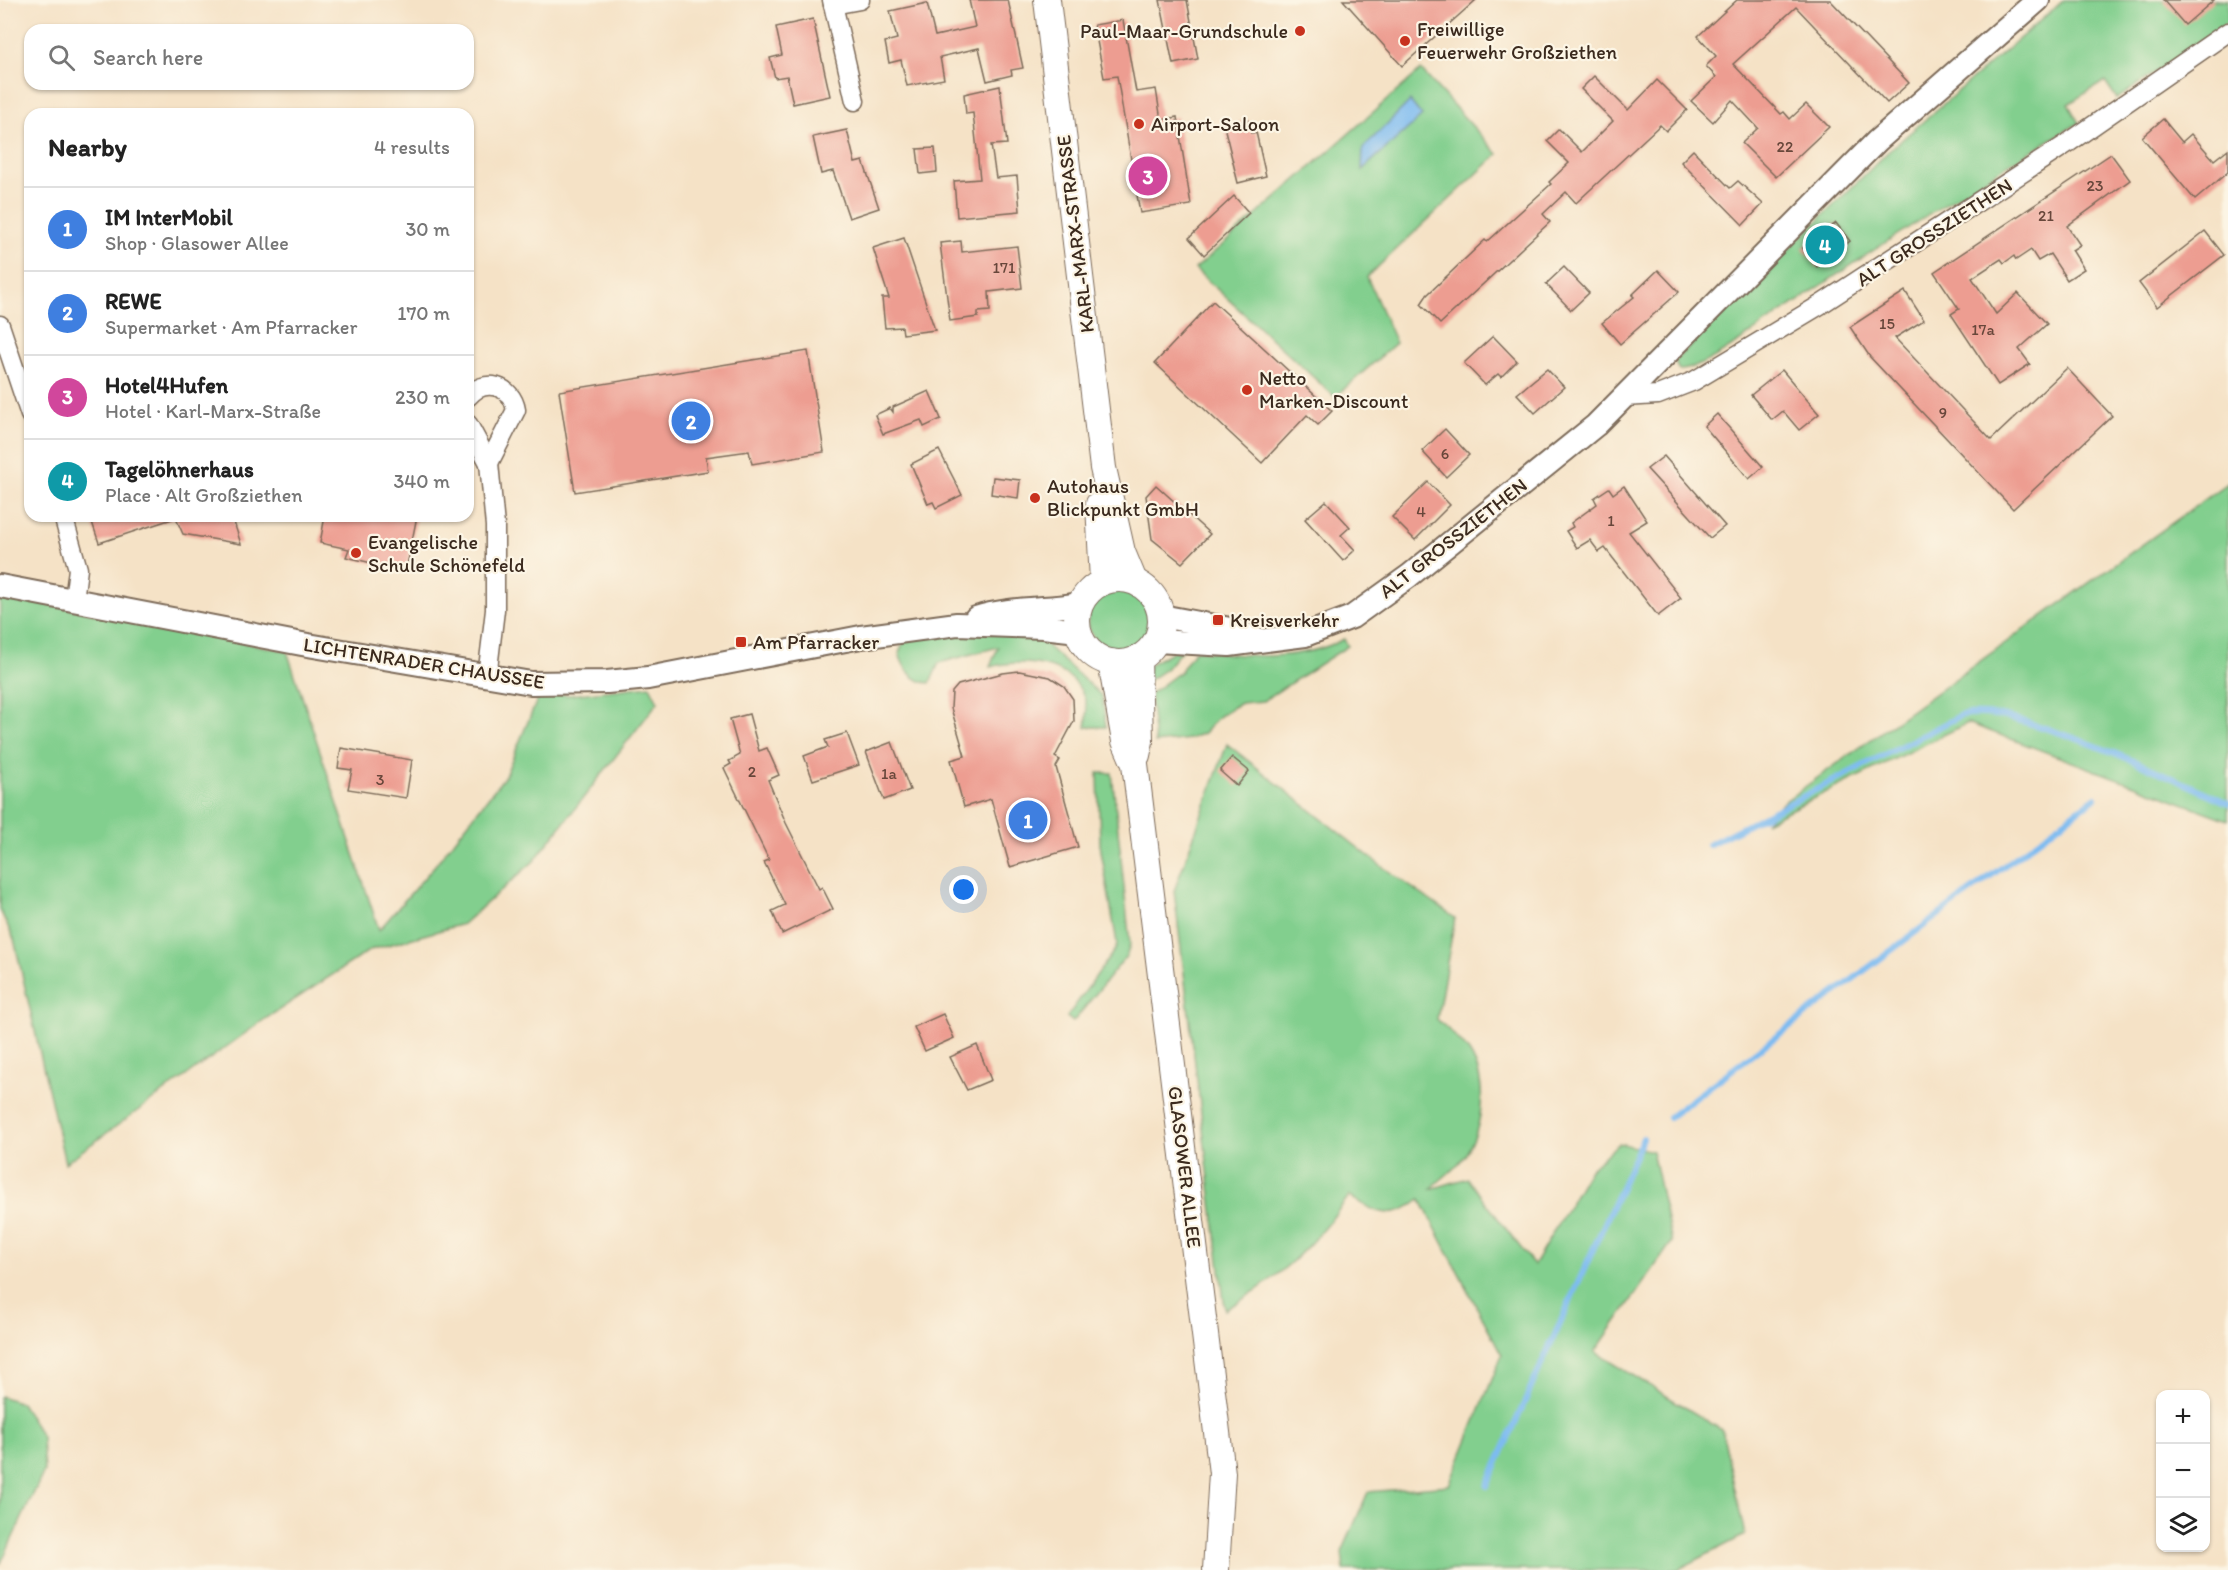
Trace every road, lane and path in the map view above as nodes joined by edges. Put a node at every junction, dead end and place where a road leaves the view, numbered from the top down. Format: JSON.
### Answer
{"nodes":[{"id":1,"x":860,"y":0,"type":"edge"},
{"id":2,"x":1047,"y":0,"type":"edge"},
{"id":3,"x":2038,"y":0,"type":"edge"},
{"id":4,"x":832,"y":3,"type":"edge"},
{"id":5,"x":2228,"y":32,"type":"edge"},
{"id":6,"x":855,"y":101,"type":"dead end"},
{"id":7,"x":0,"y":325,"type":"edge"},
{"id":8,"x":474,"y":392,"type":"edge"},
{"id":9,"x":24,"y":397,"type":"edge"},
{"id":10,"x":1624,"y":397,"type":"junction"},
{"id":11,"x":474,"y":435,"type":"edge"},
{"id":12,"x":489,"y":463,"type":"junction"},
{"id":13,"x":1103,"y":468,"type":"junction"},
{"id":14,"x":65,"y":522,"type":"edge"},
{"id":15,"x":1103,"y":581,"type":"junction"},
{"id":16,"x":1134,"y":581,"type":"junction"},
{"id":17,"x":0,"y":586,"type":"edge"},
{"id":18,"x":74,"y":600,"type":"junction"},
{"id":19,"x":1080,"y":604,"type":"junction"},
{"id":20,"x":1161,"y":616,"type":"junction"},
{"id":21,"x":957,"y":624,"type":"junction"},
{"id":22,"x":1078,"y":631,"type":"junction"},
{"id":23,"x":1156,"y":640,"type":"junction"},
{"id":24,"x":1263,"y":640,"type":"junction"},
{"id":25,"x":1138,"y":658,"type":"junction"},
{"id":26,"x":1111,"y":662,"type":"junction"},
{"id":27,"x":487,"y":677,"type":"junction"},
{"id":28,"x":1135,"y":764,"type":"junction"},
{"id":29,"x":1216,"y":1570,"type":"edge"}],
"edges":[{"from":1,"to":4,"type":"street"},
{"from":2,"to":13,"type":"main road","name":"KARL-MARX-STRASSE"},
{"from":3,"to":10,"type":"street","name":"ALT GROSSZIETHEN"},
{"from":4,"to":6,"type":"street"},
{"from":5,"to":10,"type":"street","name":"ALT GROSSZIETHEN"},
{"from":7,"to":9,"type":"street"},
{"from":8,"to":12,"type":"street"},
{"from":10,"to":24,"type":"street","name":"ALT GROSSZIETHEN"},
{"from":11,"to":12,"type":"street"},
{"from":12,"to":27,"type":"street"},
{"from":13,"to":15,"type":"main road","name":"KARL-MARX-STRASSE"},
{"from":13,"to":16,"type":"main road","name":"KARL-MARX-STRASSE"},
{"from":14,"to":18,"type":"street"},
{"from":15,"to":16,"type":"main road"},
{"from":15,"to":19,"type":"main road"},
{"from":16,"to":20,"type":"main road"},
{"from":17,"to":18,"type":"street","name":"LICHTENRADER CHAUSSEE"},
{"from":18,"to":27,"type":"street","name":"LICHTENRADER CHAUSSEE"},
{"from":19,"to":21,"type":"street","name":"LICHTENRADER CHAUSSEE"},
{"from":19,"to":22,"type":"main road"},
{"from":20,"to":23,"type":"main road"},
{"from":20,"to":24,"type":"street","name":"ALT GROSSZIETHEN"},
{"from":21,"to":22,"type":"street","name":"LICHTENRADER CHAUSSEE"},
{"from":21,"to":27,"type":"street","name":"LICHTENRADER CHAUSSEE"},
{"from":22,"to":26,"type":"main road"},
{"from":23,"to":24,"type":"street","name":"ALT GROSSZIETHEN"},
{"from":23,"to":25,"type":"main road"},
{"from":25,"to":26,"type":"main road"},
{"from":25,"to":28,"type":"main road","name":"GLASOWER ALLEE"},
{"from":26,"to":28,"type":"main road","name":"GLASOWER ALLEE"},
{"from":28,"to":29,"type":"main road","name":"GLASOWER ALLEE"}]}
